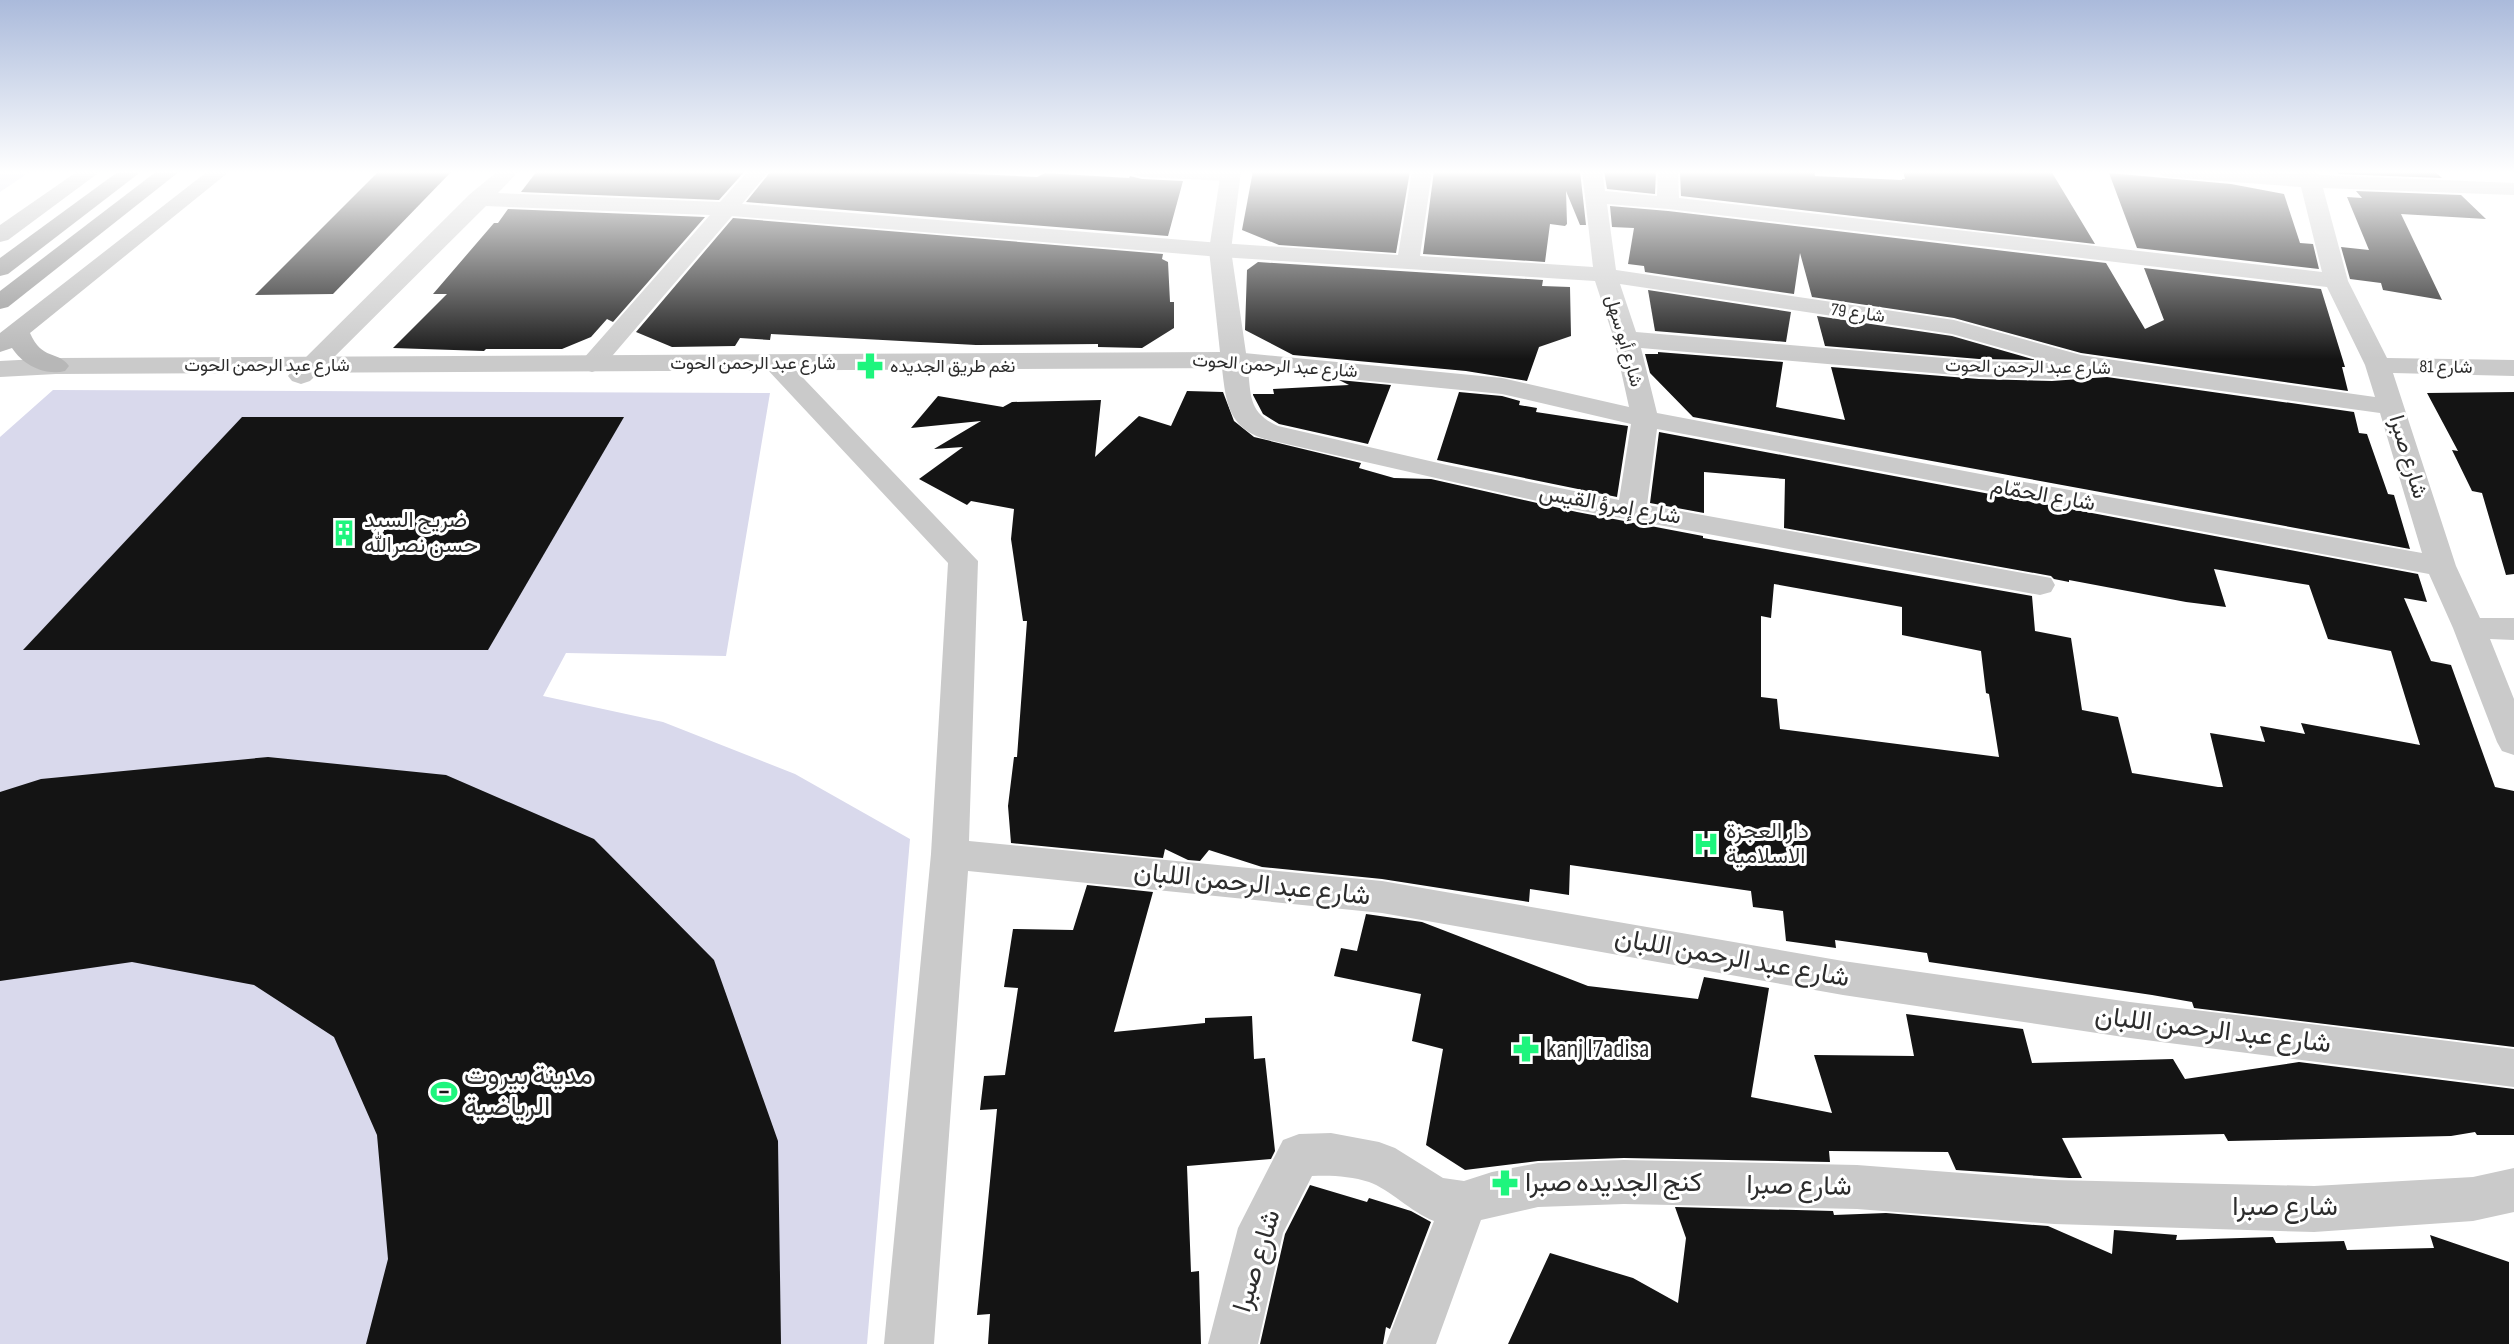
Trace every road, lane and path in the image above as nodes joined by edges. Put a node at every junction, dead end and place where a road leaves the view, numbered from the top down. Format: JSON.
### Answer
{"nodes":[{"id":1,"x":48,"y":234,"type":"edge"},
{"id":2,"x":89,"y":234,"type":"edge"},
{"id":3,"x":139,"y":234,"type":"edge"},
{"id":4,"x":443,"y":234,"type":"edge"},
{"id":5,"x":705,"y":234,"type":"edge"},
{"id":6,"x":1024,"y":234,"type":"edge"},
{"id":7,"x":1222,"y":234,"type":"edge"},
{"id":8,"x":1412,"y":234,"type":"edge"},
{"id":9,"x":1600,"y":234,"type":"edge"},
{"id":10,"x":1931,"y":234,"type":"edge"},
{"id":11,"x":2324,"y":234,"type":"edge"},
{"id":12,"x":1220,"y":250,"type":"junction"},
{"id":13,"x":1408,"y":261,"type":"junction"},
{"id":14,"x":0,"y":269,"type":"edge"},
{"id":15,"x":1605,"y":275,"type":"junction"},
{"id":16,"x":2336,"y":281,"type":"junction"},
{"id":17,"x":0,"y":302,"type":"edge"},
{"id":18,"x":11,"y":332,"type":"edge"},
{"id":19,"x":1626,"y":339,"type":"junction"},
{"id":20,"x":592,"y":364,"type":"junction"},
{"id":21,"x":2378,"y":365,"type":"junction"},
{"id":22,"x":56,"y":366,"type":"junction"},
{"id":23,"x":1235,"y":366,"type":"junction"},
{"id":24,"x":2107,"y":367,"type":"junction"},
{"id":25,"x":781,"y":368,"type":"junction"},
{"id":26,"x":2514,"y":368,"type":"edge"},
{"id":27,"x":0,"y":369,"type":"edge"},
{"id":28,"x":307,"y":370,"type":"junction"},
{"id":29,"x":0,"y":385,"type":"edge"},
{"id":30,"x":2393,"y":408,"type":"junction"},
{"id":31,"x":1645,"y":419,"type":"junction"},
{"id":32,"x":1632,"y":510,"type":"junction"},
{"id":33,"x":2441,"y":566,"type":"junction"},
{"id":34,"x":2040,"y":585,"type":"dead end"},
{"id":35,"x":2469,"y":628,"type":"junction"},
{"id":36,"x":2514,"y":629,"type":"edge"},
{"id":37,"x":2514,"y":742,"type":"edge"},
{"id":38,"x":950,"y":854,"type":"junction"},
{"id":39,"x":2514,"y":1068,"type":"edge"},
{"id":40,"x":2514,"y":1190,"type":"edge"},
{"id":41,"x":1464,"y":1203,"type":"junction"},
{"id":42,"x":909,"y":1344,"type":"edge"},
{"id":43,"x":1233,"y":1344,"type":"edge"},
{"id":44,"x":1411,"y":1344,"type":"edge"}],
"edges":[{"from":1,"to":14,"type":"highway"},
{"from":2,"to":17,"type":"highway"},
{"from":3,"to":18,"type":"main road"},
{"from":4,"to":28,"type":"street"},
{"from":5,"to":20,"type":"street"},
{"from":6,"to":12,"type":"street","name":"شارع 79"},
{"from":7,"to":12,"type":"street","name":"شارع إمرؤ القيس"},
{"from":8,"to":13,"type":"street"},
{"from":9,"to":15,"type":"street","name":"شارع أبو سهل"},
{"from":10,"to":16,"type":"street"},
{"from":11,"to":16,"type":"street","name":"شارع صبرا"},
{"from":12,"to":13,"type":"street","name":"شارع 79"},
{"from":12,"to":23,"type":"street","name":"شارع إمرؤ القيس"},
{"from":13,"to":15,"type":"street","name":"شارع 79"},
{"from":15,"to":19,"type":"street","name":"شارع أبو سهل"},
{"from":15,"to":24,"type":"street","name":"شارع 79"},
{"from":16,"to":21,"type":"street","name":"شارع صبرا"},
{"from":18,"to":22,"type":"main road"},
{"from":19,"to":24,"type":"street","name":"شارع عبد الرحمن الحوت"},
{"from":19,"to":31,"type":"street","name":"شارع أبو سهل"},
{"from":20,"to":25,"type":"street","name":"شارع عبد الرحمن الحوت"},
{"from":20,"to":28,"type":"street","name":"شارع عبد الرحمن الحوت"},
{"from":21,"to":26,"type":"street","name":"شارع 81"},
{"from":21,"to":30,"type":"street","name":"شارع صبرا"},
{"from":22,"to":27,"type":"street","name":"شارع عبد الرحمن الحوت"},
{"from":22,"to":28,"type":"street","name":"شارع عبد الرحمن الحوت"},
{"from":23,"to":25,"type":"street","name":"شارع عبد الرحمن الحوت"},
{"from":23,"to":31,"type":"street","name":"شارع عبد الرحمن الحوت"},
{"from":23,"to":32,"type":"street","name":"شارع إمرؤ القيس"},
{"from":24,"to":30,"type":"street","name":"شارع عبد الرحمن الحوت"},
{"from":25,"to":28,"type":"street","name":"شارع عبد الرحمن الحوت"},
{"from":25,"to":38,"type":"street"},
{"from":28,"to":29,"type":"street","name":"شارع عبد الرحمن الحوت"},
{"from":30,"to":33,"type":"street","name":"شارع صبرا"},
{"from":31,"to":32,"type":"street","name":"شارع أبو سهل"},
{"from":31,"to":33,"type":"street","name":"شارع الحمّام"},
{"from":32,"to":34,"type":"street","name":"شارع إمرؤ القيس"},
{"from":33,"to":35,"type":"street","name":"شارع صبرا"},
{"from":35,"to":36,"type":"street"},
{"from":35,"to":37,"type":"street","name":"شارع صبرا"},
{"from":38,"to":39,"type":"street","name":"شارع عبد الرحمن اللبان"},
{"from":38,"to":42,"type":"street"},
{"from":40,"to":41,"type":"street","name":"شارع صبرا"},
{"from":41,"to":43,"type":"street","name":"شارع صبرا"},
{"from":41,"to":44,"type":"street"}]}
